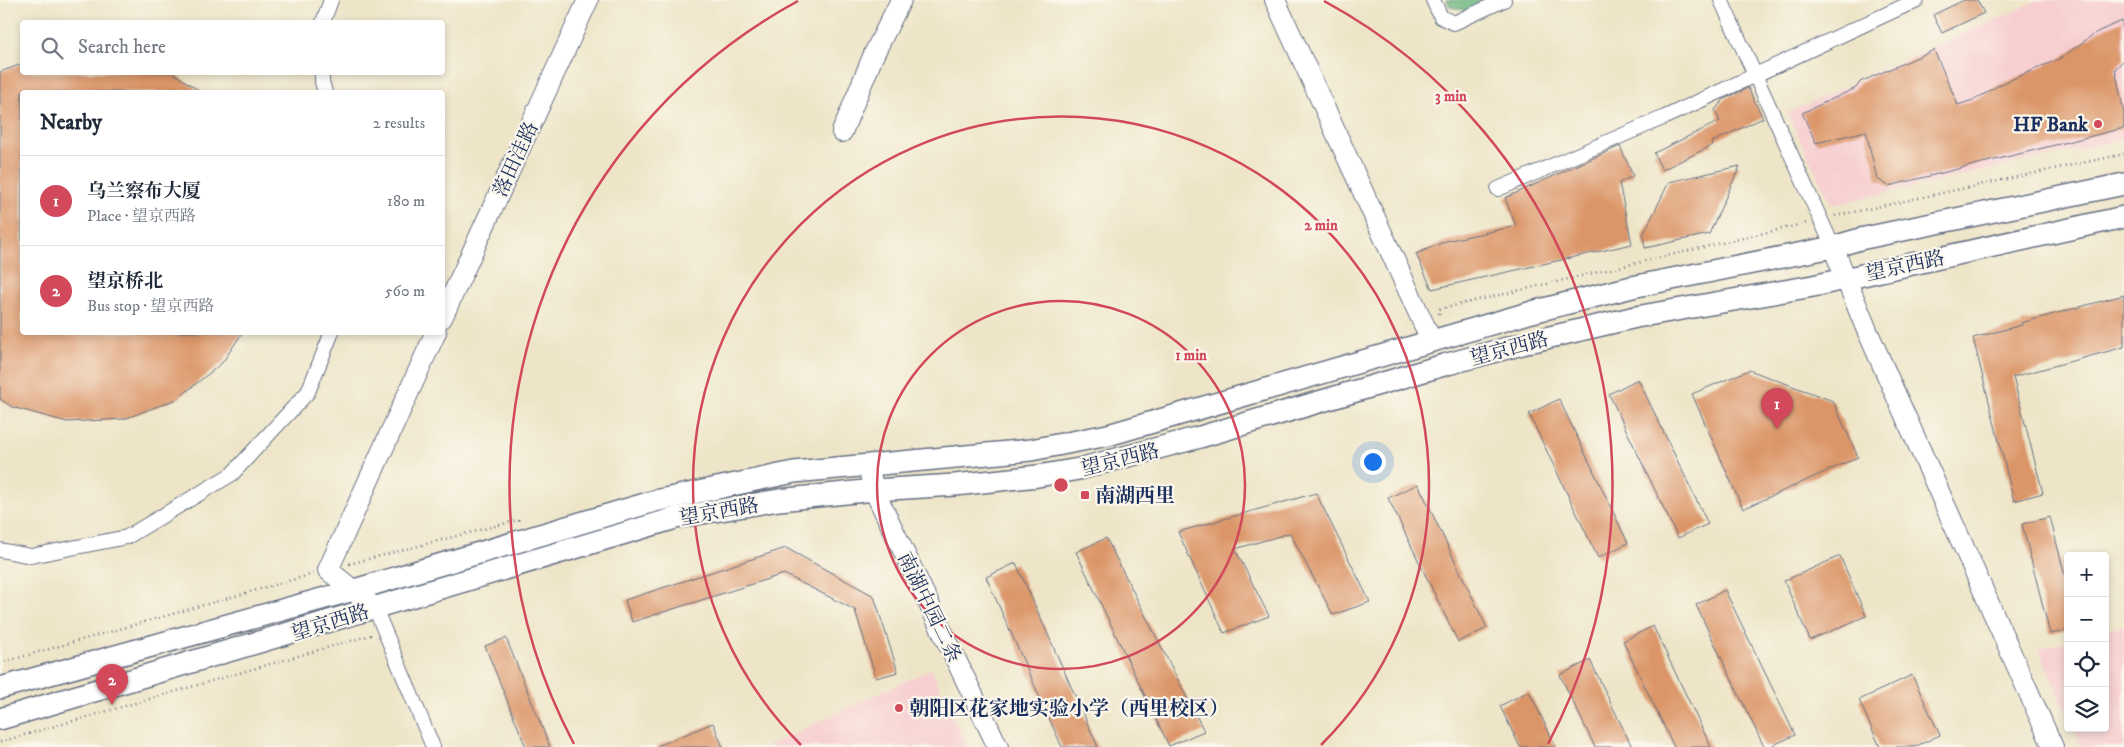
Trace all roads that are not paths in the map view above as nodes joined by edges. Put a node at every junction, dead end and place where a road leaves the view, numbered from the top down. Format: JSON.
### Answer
{"nodes":[{"id":1,"x":331,"y":0,"type":"edge"},
{"id":2,"x":588,"y":0,"type":"edge"},
{"id":3,"x":901,"y":0,"type":"edge"},
{"id":4,"x":1275,"y":0,"type":"edge"},
{"id":5,"x":1433,"y":0,"type":"edge"},
{"id":6,"x":1504,"y":0,"type":"edge"},
{"id":7,"x":1721,"y":0,"type":"edge"},
{"id":8,"x":1917,"y":0,"type":"edge"},
{"id":9,"x":325,"y":20,"type":"edge"},
{"id":10,"x":322,"y":75,"type":"edge"},
{"id":11,"x":1755,"y":75,"type":"junction"},
{"id":12,"x":325,"y":90,"type":"edge"},
{"id":13,"x":842,"y":132,"type":"dead end"},
{"id":14,"x":2124,"y":184,"type":"edge"},
{"id":15,"x":1498,"y":189,"type":"dead end"},
{"id":16,"x":2124,"y":217,"type":"edge"},
{"id":17,"x":1832,"y":247,"type":"junction"},
{"id":18,"x":1845,"y":278,"type":"junction"},
{"id":19,"x":445,"y":311,"type":"edge"},
{"id":20,"x":331,"y":335,"type":"edge"},
{"id":21,"x":435,"y":335,"type":"edge"},
{"id":22,"x":1431,"y":340,"type":"junction"},
{"id":23,"x":868,"y":466,"type":"junction"},
{"id":24,"x":874,"y":490,"type":"junction"},
{"id":25,"x":0,"y":550,"type":"edge"},
{"id":26,"x":354,"y":590,"type":"junction"},
{"id":27,"x":375,"y":608,"type":"junction"},
{"id":28,"x":0,"y":688,"type":"edge"},
{"id":29,"x":0,"y":719,"type":"edge"},
{"id":30,"x":433,"y":747,"type":"edge"},
{"id":31,"x":998,"y":747,"type":"edge"},
{"id":32,"x":2053,"y":747,"type":"edge"}],
"edges":[{"from":1,"to":9,"type":"street"},
{"from":2,"to":19,"type":"street","name":"落田洼路"},
{"from":3,"to":13,"type":"street"},
{"from":4,"to":22,"type":"street"},
{"from":5,"to":6,"type":"street"},
{"from":7,"to":11,"type":"street"},
{"from":8,"to":11,"type":"street"},
{"from":10,"to":12,"type":"street"},
{"from":11,"to":15,"type":"street"},
{"from":11,"to":17,"type":"street"},
{"from":14,"to":17,"type":"main road","name":"望京西路"},
{"from":16,"to":18,"type":"main road","name":"望京西路"},
{"from":17,"to":18,"type":"street"},
{"from":17,"to":22,"type":"main road","name":"望京西路"},
{"from":18,"to":24,"type":"main road","name":"望京西路"},
{"from":18,"to":32,"type":"street"},
{"from":20,"to":25,"type":"street"},
{"from":21,"to":26,"type":"street"},
{"from":22,"to":23,"type":"main road","name":"望京西路"},
{"from":23,"to":24,"type":"street","name":"南湖中园二条"},
{"from":23,"to":26,"type":"main road","name":"望京西路"},
{"from":24,"to":27,"type":"main road","name":"望京西路"},
{"from":24,"to":31,"type":"street","name":"南湖中园二条"},
{"from":26,"to":27,"type":"street"},
{"from":26,"to":28,"type":"main road","name":"望京西路"},
{"from":27,"to":29,"type":"main road","name":"望京西路"},
{"from":27,"to":30,"type":"street"}]}
